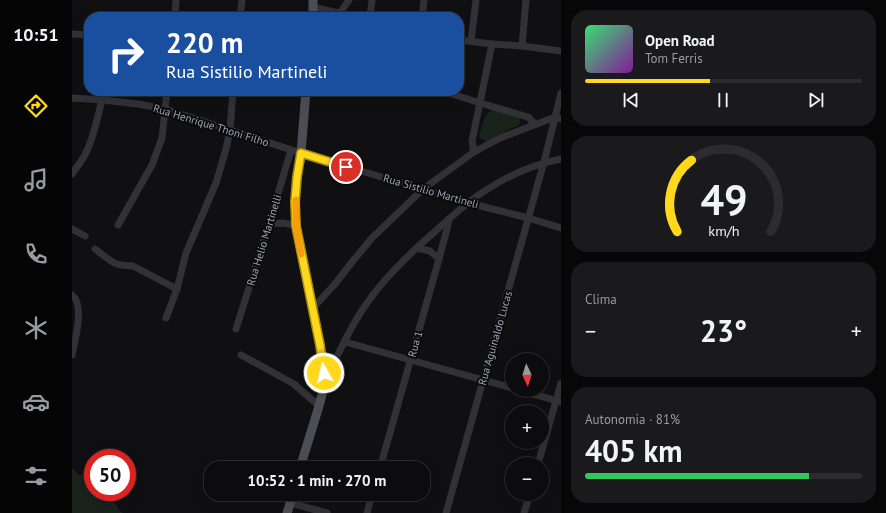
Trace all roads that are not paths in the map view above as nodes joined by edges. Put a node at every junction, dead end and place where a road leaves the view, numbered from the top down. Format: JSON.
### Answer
{"nodes":[{"id":1,"x":176,"y":0,"type":"edge"},
{"id":2,"x":242,"y":0,"type":"edge"},
{"id":3,"x":349,"y":0,"type":"edge"},
{"id":4,"x":372,"y":0,"type":"edge"},
{"id":5,"x":424,"y":0,"type":"edge"},
{"id":6,"x":476,"y":0,"type":"edge"},
{"id":7,"x":526,"y":0,"type":"edge"},
{"id":8,"x":313,"y":4,"type":"edge"},
{"id":9,"x":175,"y":12,"type":"edge"},
{"id":10,"x":241,"y":12,"type":"edge"},
{"id":11,"x":337,"y":12,"type":"edge"},
{"id":12,"x":341,"y":12,"type":"edge"},
{"id":13,"x":371,"y":12,"type":"edge"},
{"id":14,"x":423,"y":12,"type":"edge"},
{"id":15,"x":72,"y":34,"type":"edge"},
{"id":16,"x":84,"y":35,"type":"edge"},
{"id":17,"x":464,"y":40,"type":"edge"},
{"id":18,"x":471,"y":41,"type":"junction"},
{"id":19,"x":492,"y":44,"type":"junction"},
{"id":20,"x":522,"y":46,"type":"junction"},
{"id":21,"x":561,"y":51,"type":"edge"},
{"id":22,"x":561,"y":93,"type":"edge"},
{"id":23,"x":166,"y":96,"type":"edge"},
{"id":24,"x":233,"y":96,"type":"edge"},
{"id":25,"x":306,"y":96,"type":"edge"},
{"id":26,"x":458,"y":96,"type":"edge"},
{"id":27,"x":72,"y":98,"type":"edge"},
{"id":28,"x":102,"y":100,"type":"junction"},
{"id":29,"x":480,"y":103,"type":"junction"},
{"id":30,"x":165,"y":109,"type":"junction"},
{"id":31,"x":558,"y":118,"type":"edge"},
{"id":32,"x":535,"y":124,"type":"junction"},
{"id":33,"x":230,"y":130,"type":"junction"},
{"id":34,"x":291,"y":150,"type":"junction"},
{"id":35,"x":474,"y":152,"type":"junction"},
{"id":36,"x":301,"y":153,"type":"junction"},
{"id":37,"x":561,"y":159,"type":"edge"},
{"id":38,"x":544,"y":162,"type":"junction"},
{"id":39,"x":72,"y":174,"type":"edge"},
{"id":40,"x":423,"y":189,"type":"junction"},
{"id":41,"x":469,"y":203,"type":"junction"},
{"id":42,"x":528,"y":218,"type":"junction"},
{"id":43,"x":449,"y":219,"type":"junction"},
{"id":44,"x":269,"y":224,"type":"junction"},
{"id":45,"x":118,"y":226,"type":"dead end"},
{"id":46,"x":296,"y":226,"type":"junction"},
{"id":47,"x":561,"y":228,"type":"edge"},
{"id":48,"x":72,"y":229,"type":"edge"},
{"id":49,"x":85,"y":236,"type":"dead end"},
{"id":50,"x":416,"y":248,"type":"junction"},
{"id":51,"x":95,"y":249,"type":"dead end"},
{"id":52,"x":439,"y":259,"type":"junction"},
{"id":53,"x":177,"y":289,"type":"junction"},
{"id":54,"x":72,"y":295,"type":"edge"},
{"id":55,"x":312,"y":310,"type":"junction"},
{"id":56,"x":166,"y":318,"type":"dead end"},
{"id":57,"x":236,"y":329,"type":"dead end"},
{"id":58,"x":345,"y":342,"type":"junction"},
{"id":59,"x":72,"y":352,"type":"edge"},
{"id":60,"x":72,"y":355,"type":"edge"},
{"id":61,"x":241,"y":355,"type":"dead end"},
{"id":62,"x":411,"y":360,"type":"junction"},
{"id":63,"x":324,"y":373,"type":"junction"},
{"id":64,"x":483,"y":380,"type":"junction"},
{"id":65,"x":561,"y":383,"type":"edge"},
{"id":66,"x":505,"y":386,"type":"edge"},
{"id":67,"x":543,"y":397,"type":"edge"},
{"id":68,"x":558,"y":401,"type":"edge"},
{"id":69,"x":319,"y":406,"type":"junction"},
{"id":70,"x":540,"y":457,"type":"edge"},
{"id":71,"x":302,"y":461,"type":"edge"},
{"id":72,"x":382,"y":461,"type":"edge"},
{"id":73,"x":291,"y":501,"type":"edge"},
{"id":74,"x":299,"y":501,"type":"edge"},
{"id":75,"x":370,"y":501,"type":"edge"},
{"id":76,"x":528,"y":501,"type":"edge"},
{"id":77,"x":288,"y":513,"type":"edge"},
{"id":78,"x":327,"y":513,"type":"edge"},
{"id":79,"x":367,"y":513,"type":"edge"},
{"id":80,"x":446,"y":513,"type":"edge"},
{"id":81,"x":524,"y":513,"type":"edge"}],
"edges":[{"from":1,"to":9,"type":"street"},
{"from":2,"to":10,"type":"street"},
{"from":3,"to":12,"type":"street"},
{"from":4,"to":13,"type":"street"},
{"from":5,"to":14,"type":"street"},
{"from":6,"to":18,"type":"street"},
{"from":7,"to":20,"type":"street"},
{"from":8,"to":11,"type":"street"},
{"from":15,"to":16,"type":"street"},
{"from":17,"to":18,"type":"street"},
{"from":18,"to":19,"type":"street"},
{"from":19,"to":20,"type":"street"},
{"from":19,"to":29,"type":"street"},
{"from":20,"to":21,"type":"street"},
{"from":22,"to":31,"type":"street","name":"Rua Aguinaldo Lucas"},
{"from":23,"to":30,"type":"street"},
{"from":24,"to":33,"type":"street"},
{"from":25,"to":36,"type":"main road"},
{"from":26,"to":29,"type":"street"},
{"from":27,"to":28,"type":"street","name":"Rua Henrique Thoni Filho"},
{"from":28,"to":30,"type":"street","name":"Rua Henrique Thoni Filho"},
{"from":28,"to":39,"type":"street"},
{"from":29,"to":32,"type":"street"},
{"from":29,"to":35,"type":"street"},
{"from":30,"to":33,"type":"street","name":"Rua Henrique Thoni Filho"},
{"from":30,"to":45,"type":"street"},
{"from":31,"to":32,"type":"street"},
{"from":31,"to":38,"type":"street","name":"Rua Aguinaldo Lucas"},
{"from":32,"to":35,"type":"street"},
{"from":33,"to":34,"type":"street","name":"Rua Henrique Thoni Filho"},
{"from":33,"to":53,"type":"street"},
{"from":34,"to":36,"type":"street","name":"Rua Henrique Thoni Filho"},
{"from":34,"to":44,"type":"street","name":"Rua Helio Martinelli"},
{"from":35,"to":40,"type":"street"},
{"from":36,"to":40,"type":"street","name":"Rua Sistilio Martineli"},
{"from":36,"to":46,"type":"main road"},
{"from":37,"to":38,"type":"street"},
{"from":38,"to":41,"type":"street"},
{"from":38,"to":42,"type":"street","name":"Rua Aguinaldo Lucas"},
{"from":40,"to":41,"type":"street","name":"Rua Sistilio Martineli"},
{"from":40,"to":55,"type":"street"},
{"from":41,"to":42,"type":"street","name":"Rua Sistilio Martineli"},
{"from":41,"to":43,"type":"street"},
{"from":42,"to":47,"type":"street","name":"Rua Sistilio Martineli"},
{"from":42,"to":64,"type":"street","name":"Rua Aguinaldo Lucas"},
{"from":43,"to":50,"type":"street"},
{"from":43,"to":52,"type":"street","name":"Rua 1"},
{"from":44,"to":46,"type":"street"},
{"from":44,"to":57,"type":"street","name":"Rua Helio Martinelli"},
{"from":46,"to":55,"type":"main road"},
{"from":48,"to":49,"type":"street"},
{"from":50,"to":52,"type":"street"},
{"from":50,"to":58,"type":"street"},
{"from":51,"to":53,"type":"street"},
{"from":52,"to":62,"type":"street","name":"Rua 1"},
{"from":53,"to":56,"type":"street"},
{"from":54,"to":59,"type":"street"},
{"from":55,"to":63,"type":"main road"},
{"from":58,"to":62,"type":"street"},
{"from":58,"to":63,"type":"street"},
{"from":59,"to":60,"type":"street"},
{"from":61,"to":69,"type":"street"},
{"from":62,"to":64,"type":"street"},
{"from":62,"to":72,"type":"street","name":"Rua 1"},
{"from":63,"to":69,"type":"main road"},
{"from":64,"to":66,"type":"street"},
{"from":64,"to":80,"type":"street","name":"Rua Aguinaldo Lucas"},
{"from":65,"to":68,"type":"street"},
{"from":67,"to":68,"type":"street"},
{"from":68,"to":70,"type":"street"},
{"from":69,"to":71,"type":"main road"},
{"from":73,"to":77,"type":"main road"},
{"from":74,"to":78,"type":"street"},
{"from":75,"to":79,"type":"street"},
{"from":76,"to":81,"type":"street"}]}
